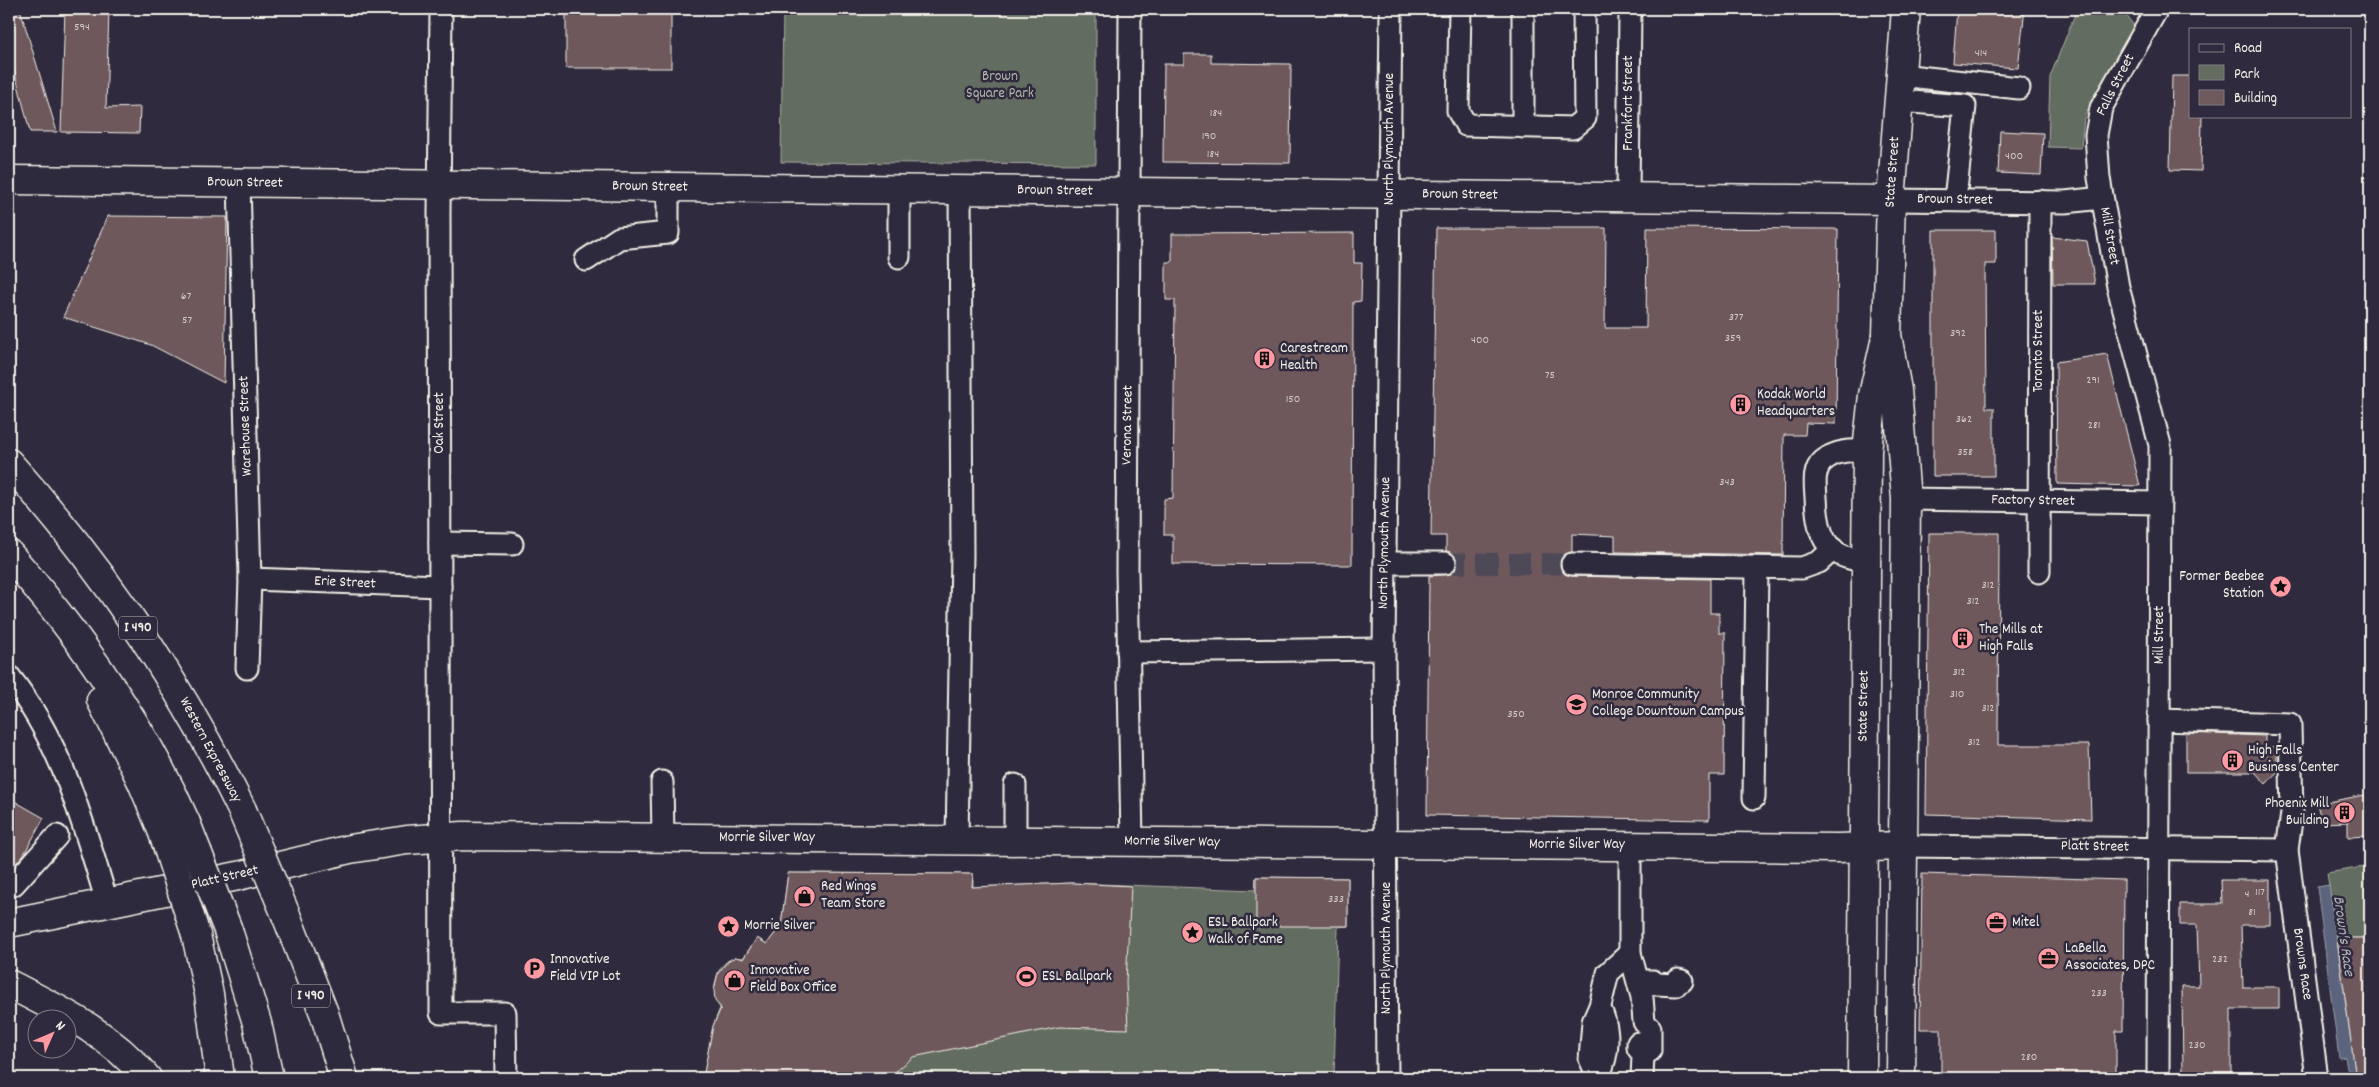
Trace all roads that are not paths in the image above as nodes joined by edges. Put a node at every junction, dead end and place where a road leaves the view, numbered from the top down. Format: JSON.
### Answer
{"nodes":[{"id":1,"x":441,"y":9,"type":"edge"},
{"id":2,"x":1130,"y":9,"type":"edge"},
{"id":3,"x":1391,"y":9,"type":"edge"},
{"id":4,"x":1460,"y":9,"type":"edge"},
{"id":5,"x":1523,"y":9,"type":"edge"},
{"id":6,"x":1584,"y":9,"type":"edge"},
{"id":7,"x":1630,"y":9,"type":"edge"},
{"id":8,"x":1906,"y":9,"type":"edge"},
{"id":9,"x":2157,"y":9,"type":"edge"},
{"id":10,"x":1899,"y":88,"type":"junction"},
{"id":11,"x":2019,"y":88,"type":"dead end"},
{"id":12,"x":1523,"y":127,"type":"junction"},
{"id":13,"x":9,"y":180,"type":"edge"},
{"id":14,"x":239,"y":183,"type":"junction"},
{"id":15,"x":439,"y":185,"type":"junction"},
{"id":16,"x":668,"y":187,"type":"junction"},
{"id":17,"x":899,"y":190,"type":"junction"},
{"id":18,"x":960,"y":190,"type":"junction"},
{"id":19,"x":1130,"y":192,"type":"junction"},
{"id":20,"x":1390,"y":194,"type":"junction"},
{"id":21,"x":1628,"y":197,"type":"junction"},
{"id":22,"x":2102,"y":198,"type":"junction"},
{"id":23,"x":1891,"y":200,"type":"junction"},
{"id":24,"x":1955,"y":200,"type":"junction"},
{"id":25,"x":2040,"y":201,"type":"junction"},
{"id":26,"x":899,"y":258,"type":"dead end"},
{"id":27,"x":586,"y":260,"type":"dead end"},
{"id":28,"x":1887,"y":335,"type":"junction"},
{"id":29,"x":1867,"y":451,"type":"junction"},
{"id":30,"x":9,"y":463,"type":"edge"},
{"id":31,"x":1906,"y":499,"type":"junction"},
{"id":32,"x":2039,"y":501,"type":"junction"},
{"id":33,"x":2160,"y":503,"type":"junction"},
{"id":34,"x":440,"y":544,"type":"junction"},
{"id":35,"x":512,"y":544,"type":"dead end"},
{"id":36,"x":1833,"y":549,"type":"junction"},
{"id":37,"x":9,"y":554,"type":"edge"},
{"id":38,"x":9,"y":559,"type":"edge"},
{"id":39,"x":1866,"y":560,"type":"junction"},
{"id":40,"x":1385,"y":563,"type":"junction"},
{"id":41,"x":1445,"y":563,"type":"tunnel mouth"},
{"id":42,"x":1572,"y":564,"type":"tunnel mouth"},
{"id":43,"x":1757,"y":568,"type":"junction"},
{"id":44,"x":2039,"y":572,"type":"dead end"},
{"id":45,"x":250,"y":579,"type":"junction"},
{"id":46,"x":440,"y":586,"type":"junction"},
{"id":47,"x":1384,"y":649,"type":"junction"},
{"id":48,"x":1128,"y":652,"type":"junction"},
{"id":49,"x":247,"y":668,"type":"dead end"},
{"id":50,"x":9,"y":676,"type":"edge"},
{"id":51,"x":2159,"y":720,"type":"junction"},
{"id":52,"x":662,"y":782,"type":"dead end"},
{"id":53,"x":1015,"y":785,"type":"dead end"},
{"id":54,"x":1754,"y":798,"type":"dead end"},
{"id":55,"x":174,"y":826,"type":"junction"},
{"id":56,"x":57,"y":836,"type":"dead end"},
{"id":57,"x":663,"y":837,"type":"junction"},
{"id":58,"x":441,"y":838,"type":"junction"},
{"id":59,"x":957,"y":840,"type":"junction"},
{"id":60,"x":1015,"y":840,"type":"junction"},
{"id":61,"x":1132,"y":841,"type":"junction"},
{"id":62,"x":1386,"y":845,"type":"junction"},
{"id":63,"x":1630,"y":846,"type":"junction"},
{"id":64,"x":1903,"y":846,"type":"junction"},
{"id":65,"x":1862,"y":847,"type":"junction"},
{"id":66,"x":2159,"y":848,"type":"junction"},
{"id":67,"x":2287,"y":850,"type":"junction"},
{"id":68,"x":9,"y":887,"type":"edge"},
{"id":69,"x":107,"y":902,"type":"junction"},
{"id":70,"x":286,"y":915,"type":"junction"},
{"id":71,"x":9,"y":924,"type":"edge"},
{"id":72,"x":1630,"y":953,"type":"junction"},
{"id":73,"x":1680,"y":980,"type":"dead end"},
{"id":74,"x":1645,"y":981,"type":"junction"},
{"id":75,"x":9,"y":984,"type":"edge"},
{"id":76,"x":1600,"y":1006,"type":"dead end"},
{"id":77,"x":147,"y":1078,"type":"edge"},
{"id":78,"x":220,"y":1078,"type":"edge"},
{"id":79,"x":269,"y":1078,"type":"edge"},
{"id":80,"x":326,"y":1078,"type":"edge"},
{"id":81,"x":344,"y":1078,"type":"edge"},
{"id":82,"x":506,"y":1078,"type":"edge"},
{"id":83,"x":1388,"y":1078,"type":"edge"},
{"id":84,"x":1642,"y":1078,"type":"edge"},
{"id":85,"x":1862,"y":1078,"type":"edge"},
{"id":86,"x":1902,"y":1078,"type":"edge"},
{"id":87,"x":2158,"y":1078,"type":"edge"},
{"id":88,"x":2317,"y":1078,"type":"edge"}],
"edges":[{"from":1,"to":15,"type":"street","name":"Oak Street"},
{"from":2,"to":19,"type":"street","name":"Verona Street"},
{"from":3,"to":20,"type":"street","name":"North Plymouth Avenue"},
{"from":4,"to":12,"type":"street"},
{"from":5,"to":12,"type":"street"},
{"from":6,"to":12,"type":"street"},
{"from":7,"to":21,"type":"street","name":"Frankfort Street"},
{"from":8,"to":10,"type":"main road","name":"State Street"},
{"from":9,"to":22,"type":"street","name":"Falls Street"},
{"from":10,"to":11,"type":"street"},
{"from":10,"to":23,"type":"main road","name":"State Street"},
{"from":10,"to":24,"type":"street"},
{"from":13,"to":14,"type":"main road","name":"Brown Street"},
{"from":14,"to":15,"type":"main road","name":"Brown Street"},
{"from":14,"to":45,"type":"street","name":"Warehouse Street"},
{"from":15,"to":16,"type":"main road","name":"Brown Street"},
{"from":15,"to":34,"type":"street","name":"Oak Street"},
{"from":16,"to":17,"type":"main road","name":"Brown Street"},
{"from":16,"to":27,"type":"street"},
{"from":17,"to":18,"type":"main road","name":"Brown Street"},
{"from":17,"to":26,"type":"street"},
{"from":18,"to":19,"type":"main road","name":"Brown Street"},
{"from":18,"to":59,"type":"street"},
{"from":19,"to":20,"type":"main road","name":"Brown Street"},
{"from":19,"to":48,"type":"street","name":"Verona Street"},
{"from":20,"to":21,"type":"main road","name":"Brown Street"},
{"from":20,"to":40,"type":"street","name":"North Plymouth Avenue"},
{"from":21,"to":23,"type":"main road","name":"Brown Street"},
{"from":22,"to":25,"type":"street","name":"Brown Street"},
{"from":22,"to":33,"type":"street","name":"Mill Street"},
{"from":23,"to":24,"type":"street","name":"Brown Street"},
{"from":23,"to":28,"type":"main road","name":"State Street"},
{"from":24,"to":25,"type":"street","name":"Brown Street"},
{"from":25,"to":32,"type":"street","name":"Toronto Street"},
{"from":28,"to":29,"type":"main road","name":"State Street"},
{"from":28,"to":31,"type":"main road","name":"State Street"},
{"from":29,"to":36,"type":"street"},
{"from":29,"to":39,"type":"main road","name":"State Street"},
{"from":30,"to":70,"type":"main road","name":"Western Expressway","number":"I 490","bridge":true},
{"from":31,"to":32,"type":"street","name":"Factory Street"},
{"from":31,"to":64,"type":"main road","name":"State Street"},
{"from":32,"to":33,"type":"street","name":"Factory Street"},
{"from":32,"to":44,"type":"street","name":"Toronto Street"},
{"from":33,"to":51,"type":"street","name":"Mill Street"},
{"from":34,"to":35,"type":"street"},
{"from":34,"to":46,"type":"street","name":"Oak Street"},
{"from":36,"to":39,"type":"street"},
{"from":36,"to":43,"type":"street"},
{"from":37,"to":55,"type":"main road"},
{"from":38,"to":55,"type":"main road"},
{"from":39,"to":65,"type":"main road","name":"State Street"},
{"from":40,"to":41,"type":"street"},
{"from":40,"to":47,"type":"street","name":"North Plymouth Avenue"},
{"from":42,"to":43,"type":"street"},
{"from":43,"to":54,"type":"street"},
{"from":45,"to":46,"type":"street","name":"Erie Street"},
{"from":45,"to":49,"type":"street","name":"Warehouse Street"},
{"from":46,"to":58,"type":"street","name":"Oak Street"},
{"from":47,"to":48,"type":"street"},
{"from":47,"to":62,"type":"street","name":"North Plymouth Avenue"},
{"from":48,"to":61,"type":"street","name":"Verona Street"},
{"from":50,"to":69,"type":"street"},
{"from":51,"to":66,"type":"street","name":"Mill Street"},
{"from":51,"to":67,"type":"street","name":"Browns Race"},
{"from":52,"to":57,"type":"street"},
{"from":53,"to":60,"type":"street"},
{"from":55,"to":78,"type":"main road","bridge":true},
{"from":55,"to":79,"type":"main road","bridge":true},
{"from":56,"to":68,"type":"street"},
{"from":57,"to":58,"type":"main road","name":"Morrie Silver Way"},
{"from":57,"to":59,"type":"main road","name":"Morrie Silver Way"},
{"from":58,"to":69,"type":"main road","name":"Platt Street"},
{"from":58,"to":82,"type":"street","name":"Oak Street"},
{"from":59,"to":60,"type":"main road","name":"Morrie Silver Way"},
{"from":60,"to":61,"type":"main road","name":"Morrie Silver Way"},
{"from":61,"to":62,"type":"main road","name":"Morrie Silver Way"},
{"from":62,"to":63,"type":"main road","name":"Morrie Silver Way"},
{"from":62,"to":83,"type":"street","name":"North Plymouth Avenue"},
{"from":63,"to":65,"type":"main road","name":"Morrie Silver Way"},
{"from":63,"to":72,"type":"street"},
{"from":64,"to":65,"type":"main road","name":"Morrie Silver Way"},
{"from":64,"to":66,"type":"street","name":"Platt Street"},
{"from":64,"to":86,"type":"main road","name":"State Street"},
{"from":65,"to":85,"type":"main road","name":"State Street"},
{"from":66,"to":67,"type":"street","name":"Platt Street"},
{"from":66,"to":87,"type":"street","name":"Mill Street"},
{"from":67,"to":88,"type":"street","name":"Browns Race"},
{"from":69,"to":71,"type":"main road","name":"Platt Street"},
{"from":70,"to":80,"type":"main road","name":"Western Expressway","number":"I 490"},
{"from":70,"to":81,"type":"main road"},
{"from":72,"to":74,"type":"street"},
{"from":72,"to":76,"type":"street"},
{"from":73,"to":74,"type":"street"},
{"from":74,"to":84,"type":"street"},
{"from":75,"to":77,"type":"main road"}]}
